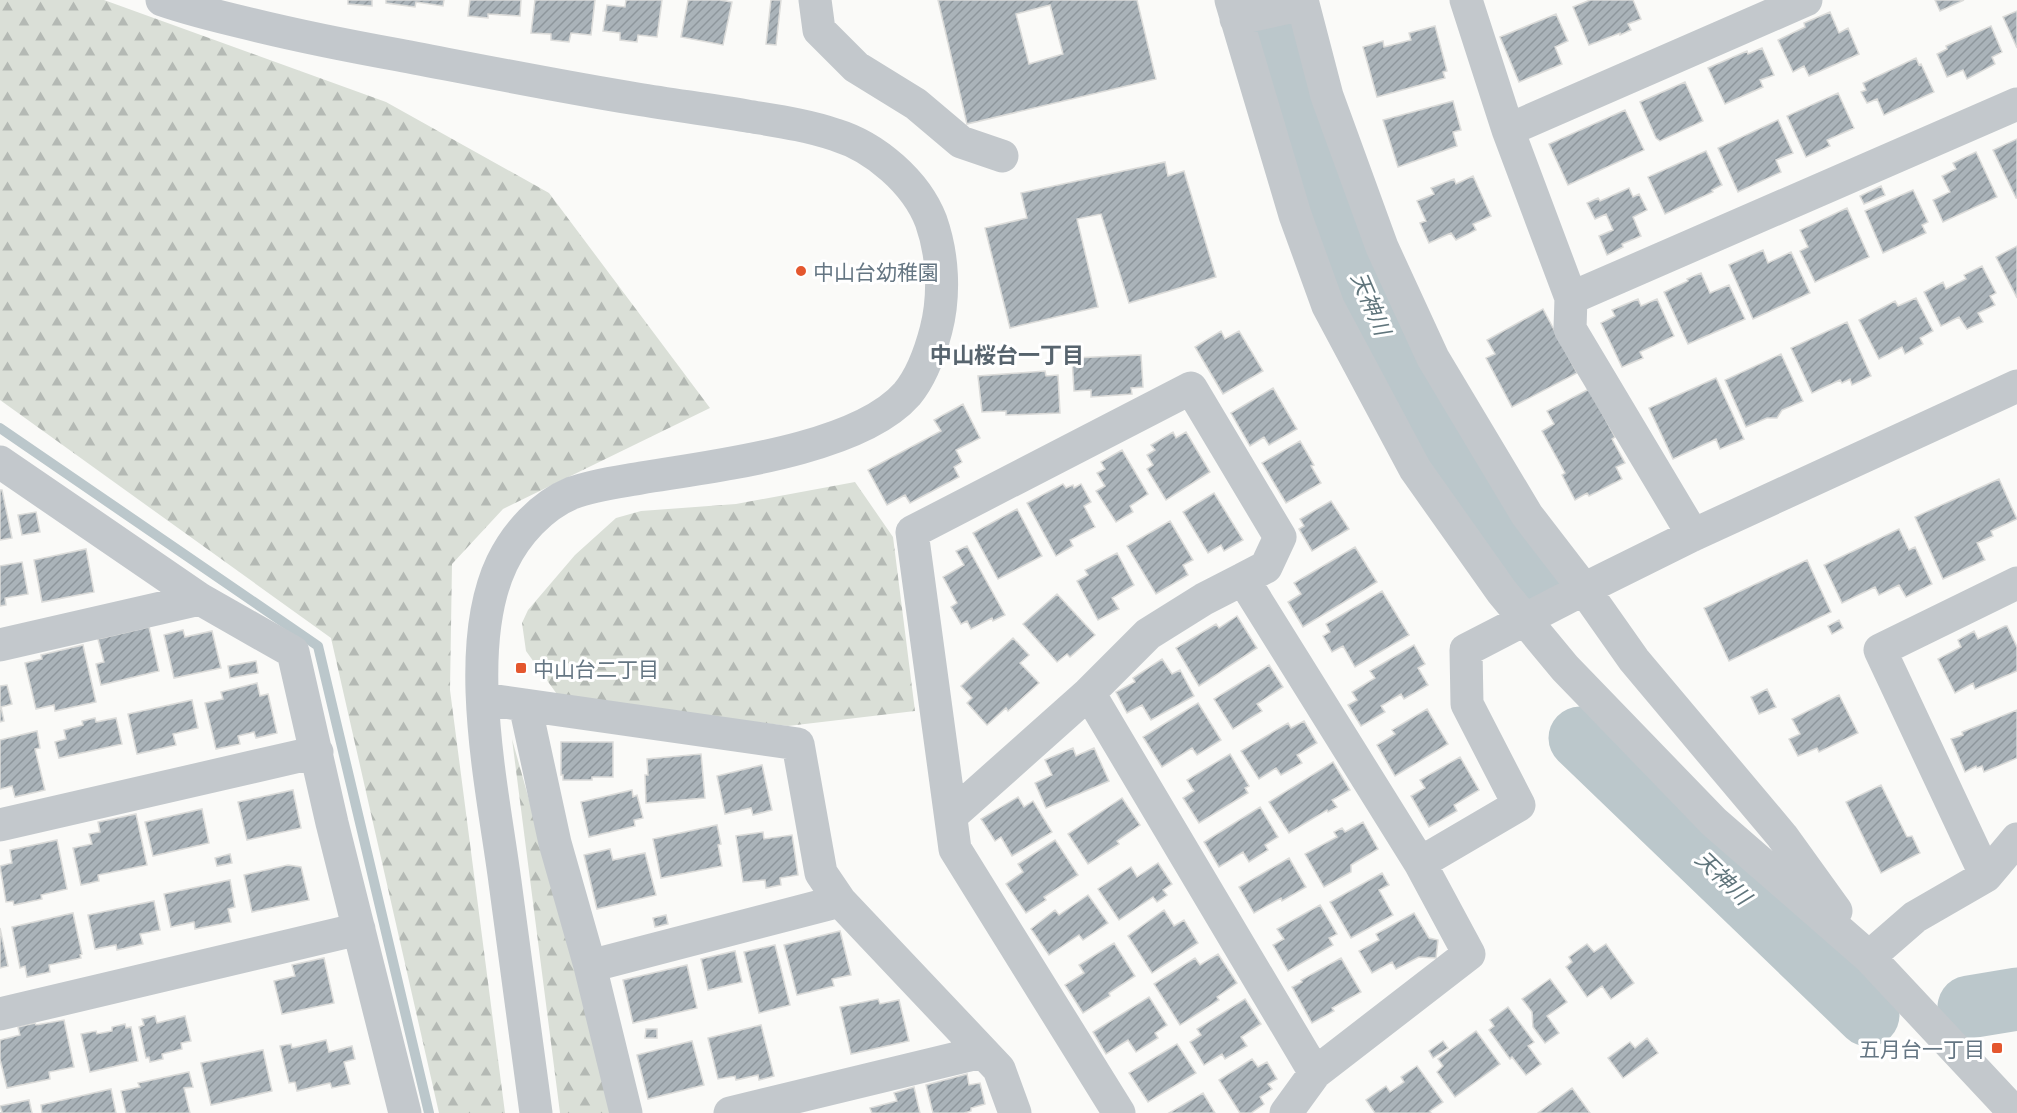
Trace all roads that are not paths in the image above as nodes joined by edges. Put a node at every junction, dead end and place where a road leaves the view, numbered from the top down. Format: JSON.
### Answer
{"nodes":[{"id":1,"x":162,"y":0,"type":"edge"},
{"id":2,"x":815,"y":0,"type":"edge"},
{"id":3,"x":1466,"y":0,"type":"edge"},
{"id":4,"x":1806,"y":0,"type":"edge"},
{"id":5,"x":1303,"y":2,"type":"edge"},
{"id":6,"x":1233,"y":9,"type":"edge"},
{"id":7,"x":2017,"y":104,"type":"edge"},
{"id":8,"x":1508,"y":130,"type":"junction"},
{"id":9,"x":1002,"y":156,"type":"dead end"},
{"id":10,"x":1570,"y":298,"type":"junction"},
{"id":11,"x":2017,"y":386,"type":"edge"},
{"id":12,"x":0,"y":462,"type":"edge"},
{"id":13,"x":1693,"y":535,"type":"junction"},
{"id":14,"x":1243,"y":579,"type":"junction"},
{"id":15,"x":2017,"y":583,"type":"edge"},
{"id":16,"x":1584,"y":589,"type":"junction"},
{"id":17,"x":200,"y":599,"type":"junction"},
{"id":18,"x":1525,"y":620,"type":"junction"},
{"id":19,"x":0,"y":645,"type":"edge"},
{"id":20,"x":1089,"y":693,"type":"junction"},
{"id":21,"x":483,"y":699,"type":"junction"},
{"id":22,"x":525,"y":705,"type":"junction"},
{"id":23,"x":317,"y":752,"type":"junction"},
{"id":24,"x":951,"y":816,"type":"junction"},
{"id":25,"x":0,"y":825,"type":"edge"},
{"id":26,"x":2017,"y":838,"type":"edge"},
{"id":27,"x":1420,"y":863,"type":"junction"},
{"id":28,"x":1986,"y":876,"type":"junction"},
{"id":29,"x":840,"y":900,"type":"junction"},
{"id":30,"x":359,"y":929,"type":"junction"},
{"id":31,"x":1869,"y":957,"type":"junction"},
{"id":32,"x":590,"y":966,"type":"junction"},
{"id":33,"x":0,"y":1014,"type":"edge"},
{"id":34,"x":982,"y":1052,"type":"junction"},
{"id":35,"x":1316,"y":1073,"type":"junction"},
{"id":36,"x":397,"y":1111,"type":"edge"},
{"id":37,"x":536,"y":1113,"type":"edge"},
{"id":38,"x":626,"y":1113,"type":"edge"},
{"id":39,"x":730,"y":1113,"type":"edge"},
{"id":40,"x":1015,"y":1113,"type":"edge"},
{"id":41,"x":1119,"y":1113,"type":"edge"},
{"id":42,"x":1286,"y":1113,"type":"edge"},
{"id":43,"x":2015,"y":1113,"type":"edge"}],
"edges":[{"from":1,"to":21,"type":"street"},
{"from":2,"to":9,"type":"street"},
{"from":3,"to":8,"type":"street"},
{"from":4,"to":8,"type":"street"},
{"from":5,"to":6,"type":"street"},
{"from":5,"to":16,"type":"street"},
{"from":6,"to":18,"type":"street"},
{"from":7,"to":10,"type":"street"},
{"from":8,"to":10,"type":"street"},
{"from":10,"to":13,"type":"street"},
{"from":11,"to":13,"type":"street"},
{"from":12,"to":17,"type":"street"},
{"from":13,"to":16,"type":"street"},
{"from":14,"to":20,"type":"street"},
{"from":14,"to":24,"type":"street"},
{"from":14,"to":27,"type":"street"},
{"from":15,"to":28,"type":"street"},
{"from":16,"to":18,"type":"street"},
{"from":16,"to":31,"type":"street"},
{"from":17,"to":19,"type":"street"},
{"from":17,"to":23,"type":"street"},
{"from":18,"to":27,"type":"street"},
{"from":18,"to":31,"type":"street"},
{"from":20,"to":24,"type":"street"},
{"from":20,"to":35,"type":"street"},
{"from":21,"to":22,"type":"street"},
{"from":21,"to":37,"type":"street"},
{"from":22,"to":29,"type":"street"},
{"from":22,"to":32,"type":"street"},
{"from":23,"to":25,"type":"street"},
{"from":23,"to":30,"type":"street"},
{"from":24,"to":41,"type":"street"},
{"from":26,"to":28,"type":"street"},
{"from":27,"to":35,"type":"street"},
{"from":28,"to":31,"type":"street"},
{"from":29,"to":32,"type":"street"},
{"from":29,"to":34,"type":"street"},
{"from":30,"to":33,"type":"street"},
{"from":30,"to":36,"type":"street"},
{"from":31,"to":43,"type":"street"},
{"from":32,"to":38,"type":"street"},
{"from":34,"to":39,"type":"street"},
{"from":34,"to":40,"type":"street"},
{"from":35,"to":42,"type":"street"}]}
